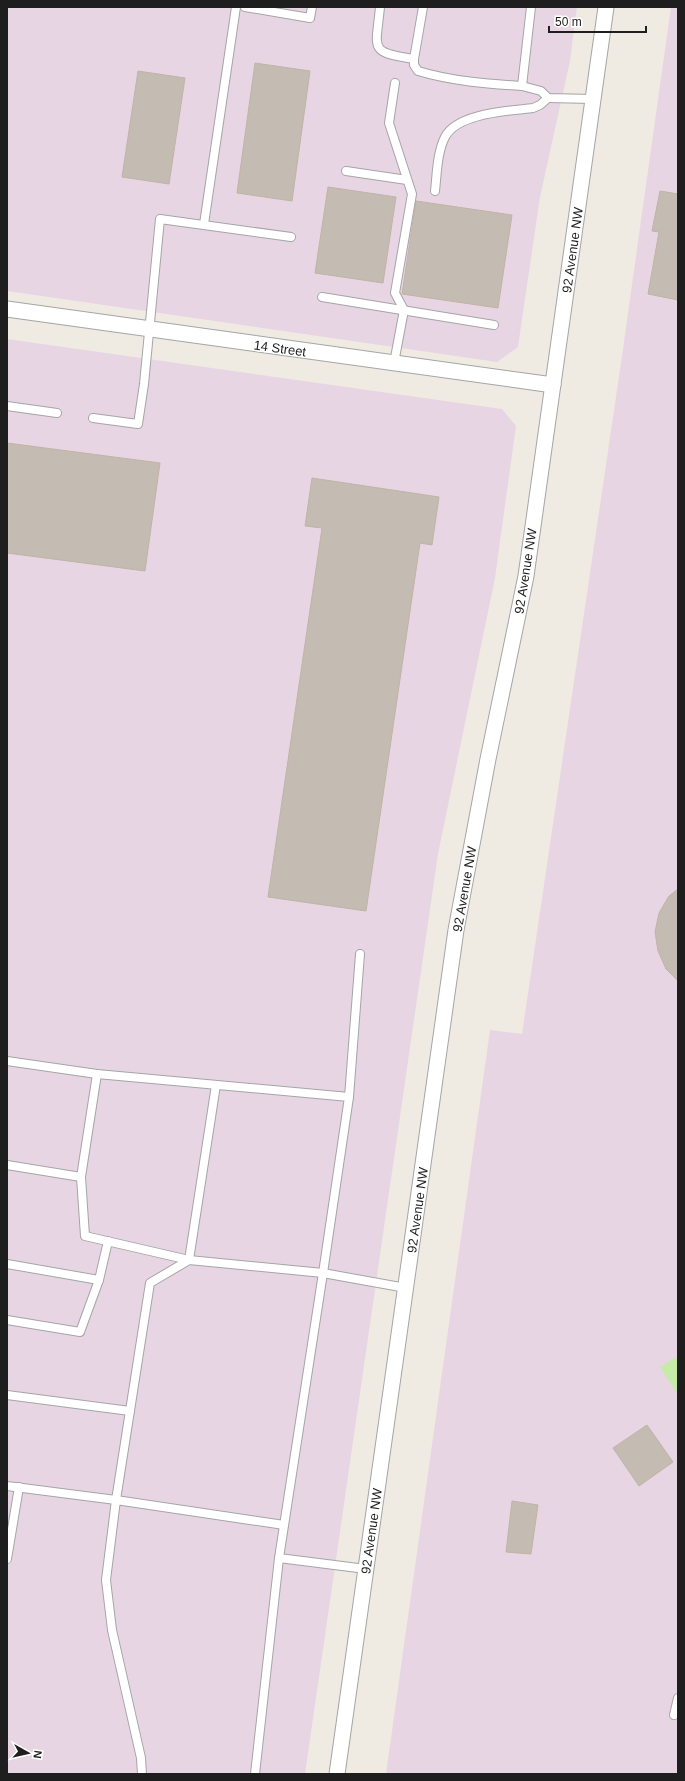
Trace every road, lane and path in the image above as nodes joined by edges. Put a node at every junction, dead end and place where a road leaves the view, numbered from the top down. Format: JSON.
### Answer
{"nodes":[{"id":1,"x":236,"y":7,"type":"edge"},
{"id":2,"x":245,"y":7,"type":"edge"},
{"id":3,"x":312,"y":7,"type":"edge"},
{"id":4,"x":380,"y":7,"type":"edge"},
{"id":5,"x":423,"y":7,"type":"edge"},
{"id":6,"x":531,"y":7,"type":"edge"},
{"id":7,"x":606,"y":7,"type":"edge"},
{"id":8,"x":414,"y":59,"type":"junction"},
{"id":9,"x":395,"y":83,"type":"dead end"},
{"id":10,"x":522,"y":86,"type":"junction"},
{"id":11,"x":548,"y":98,"type":"junction"},
{"id":12,"x":593,"y":99,"type":"junction"},
{"id":13,"x":346,"y":171,"type":"dead end"},
{"id":14,"x":407,"y":180,"type":"junction"},
{"id":15,"x":435,"y":191,"type":"dead end"},
{"id":16,"x":204,"y":224,"type":"junction"},
{"id":17,"x":291,"y":237,"type":"dead end"},
{"id":18,"x":322,"y":297,"type":"dead end"},
{"id":19,"x":7,"y":309,"type":"edge"},
{"id":20,"x":404,"y":310,"type":"junction"},
{"id":21,"x":494,"y":325,"type":"dead end"},
{"id":22,"x":149,"y":330,"type":"junction"},
{"id":23,"x":394,"y":363,"type":"junction"},
{"id":24,"x":553,"y":385,"type":"junction"},
{"id":25,"x":7,"y":406,"type":"edge"},
{"id":26,"x":57,"y":413,"type":"dead end"},
{"id":27,"x":93,"y":418,"type":"dead end"},
{"id":28,"x":360,"y":954,"type":"dead end"},
{"id":29,"x":7,"y":1061,"type":"edge"},
{"id":30,"x":97,"y":1074,"type":"junction"},
{"id":31,"x":216,"y":1085,"type":"junction"},
{"id":32,"x":350,"y":1097,"type":"junction"},
{"id":33,"x":7,"y":1165,"type":"edge"},
{"id":34,"x":81,"y":1177,"type":"junction"},
{"id":35,"x":108,"y":1241,"type":"junction"},
{"id":36,"x":188,"y":1260,"type":"junction"},
{"id":37,"x":7,"y":1264,"type":"edge"},
{"id":38,"x":323,"y":1273,"type":"junction"},
{"id":39,"x":99,"y":1280,"type":"junction"},
{"id":40,"x":406,"y":1288,"type":"junction"},
{"id":41,"x":7,"y":1320,"type":"edge"},
{"id":42,"x":7,"y":1395,"type":"edge"},
{"id":43,"x":130,"y":1411,"type":"junction"},
{"id":44,"x":7,"y":1486,"type":"edge"},
{"id":45,"x":19,"y":1487,"type":"junction"},
{"id":46,"x":116,"y":1500,"type":"junction"},
{"id":47,"x":284,"y":1525,"type":"junction"},
{"id":48,"x":279,"y":1558,"type":"junction"},
{"id":49,"x":7,"y":1559,"type":"edge"},
{"id":50,"x":366,"y":1569,"type":"junction"},
{"id":51,"x":678,"y":1698,"type":"edge"},
{"id":52,"x":674,"y":1715,"type":"dead end"},
{"id":53,"x":142,"y":1774,"type":"edge"},
{"id":54,"x":255,"y":1774,"type":"edge"},
{"id":55,"x":337,"y":1774,"type":"edge"}],
"edges":[{"from":1,"to":16,"type":"lane"},
{"from":2,"to":3,"type":"lane"},
{"from":4,"to":8,"type":"lane"},
{"from":5,"to":8,"type":"lane"},
{"from":6,"to":10,"type":"lane"},
{"from":7,"to":12,"type":"street","name":"92 Avenue NW"},
{"from":8,"to":10,"type":"lane"},
{"from":9,"to":14,"type":"lane"},
{"from":10,"to":11,"type":"lane"},
{"from":11,"to":12,"type":"lane"},
{"from":11,"to":15,"type":"lane"},
{"from":12,"to":24,"type":"street","name":"92 Avenue NW"},
{"from":13,"to":14,"type":"lane"},
{"from":14,"to":20,"type":"lane"},
{"from":16,"to":17,"type":"lane"},
{"from":16,"to":22,"type":"lane"},
{"from":18,"to":20,"type":"lane"},
{"from":19,"to":22,"type":"street","name":"14 Street"},
{"from":20,"to":21,"type":"lane"},
{"from":20,"to":23,"type":"lane"},
{"from":22,"to":23,"type":"street","name":"14 Street"},
{"from":22,"to":27,"type":"lane"},
{"from":23,"to":24,"type":"street","name":"14 Street"},
{"from":24,"to":40,"type":"street","name":"92 Avenue NW"},
{"from":25,"to":26,"type":"lane"},
{"from":28,"to":32,"type":"lane"},
{"from":29,"to":30,"type":"lane"},
{"from":30,"to":31,"type":"lane"},
{"from":30,"to":34,"type":"lane"},
{"from":31,"to":32,"type":"lane"},
{"from":31,"to":36,"type":"lane"},
{"from":32,"to":38,"type":"lane"},
{"from":33,"to":34,"type":"lane"},
{"from":34,"to":35,"type":"lane"},
{"from":35,"to":36,"type":"lane"},
{"from":35,"to":39,"type":"lane"},
{"from":36,"to":38,"type":"lane"},
{"from":36,"to":43,"type":"lane"},
{"from":37,"to":39,"type":"lane"},
{"from":38,"to":40,"type":"lane"},
{"from":38,"to":47,"type":"lane"},
{"from":39,"to":41,"type":"lane"},
{"from":40,"to":50,"type":"street","name":"92 Avenue NW"},
{"from":42,"to":43,"type":"lane"},
{"from":43,"to":46,"type":"lane"},
{"from":44,"to":45,"type":"lane"},
{"from":45,"to":46,"type":"lane"},
{"from":45,"to":49,"type":"lane"},
{"from":46,"to":47,"type":"lane"},
{"from":46,"to":53,"type":"lane"},
{"from":47,"to":48,"type":"lane"},
{"from":48,"to":50,"type":"lane"},
{"from":48,"to":54,"type":"lane"},
{"from":50,"to":55,"type":"street","name":"92 Avenue NW"},
{"from":51,"to":52,"type":"lane"}]}
